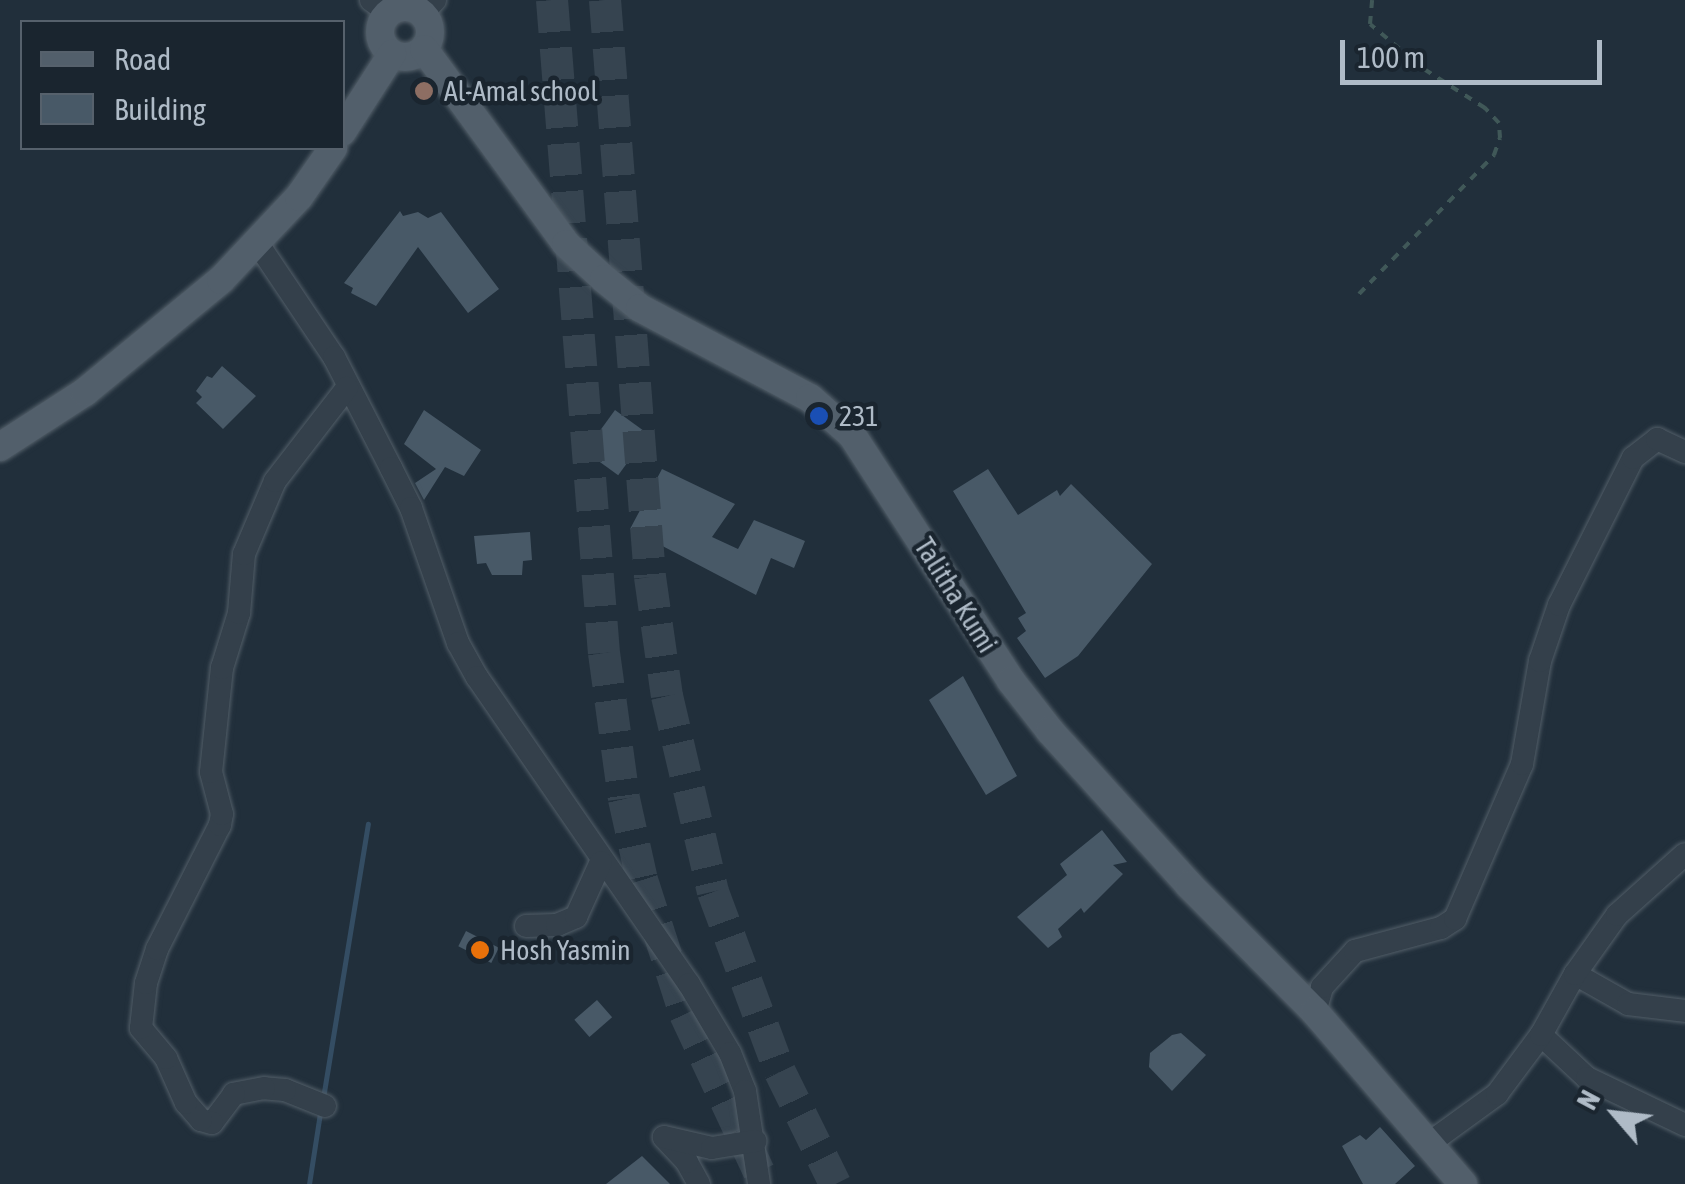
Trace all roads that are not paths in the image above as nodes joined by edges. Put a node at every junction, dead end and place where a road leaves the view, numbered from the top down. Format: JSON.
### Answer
{"nodes":[{"id":1,"x":380,"y":6,"type":"edge"},
{"id":2,"x":428,"y":7,"type":"edge"},
{"id":3,"x":424,"y":49,"type":"junction"},
{"id":4,"x":392,"y":54,"type":"junction"},
{"id":5,"x":345,"y":127,"type":"edge"},
{"id":6,"x":331,"y":150,"type":"edge"},
{"id":7,"x":256,"y":241,"type":"junction"},
{"id":8,"x":346,"y":388,"type":"junction"},
{"id":9,"x":0,"y":447,"type":"edge"},
{"id":10,"x":1685,"y":452,"type":"edge"},
{"id":11,"x":1685,"y":854,"type":"edge"},
{"id":12,"x":601,"y":862,"type":"junction"},
{"id":13,"x":526,"y":926,"type":"dead end"},
{"id":14,"x":1575,"y":974,"type":"junction"},
{"id":15,"x":1685,"y":1011,"type":"edge"},
{"id":16,"x":1315,"y":1012,"type":"junction"},
{"id":17,"x":1541,"y":1035,"type":"junction"},
{"id":18,"x":324,"y":1106,"type":"dead end"},
{"id":19,"x":1685,"y":1125,"type":"edge"},
{"id":20,"x":755,"y":1141,"type":"junction"},
{"id":21,"x":1431,"y":1142,"type":"junction"},
{"id":22,"x":699,"y":1184,"type":"edge"},
{"id":23,"x":760,"y":1184,"type":"edge"},
{"id":24,"x":1463,"y":1184,"type":"edge"}],
"edges":[{"from":1,"to":2,"type":"main road"},
{"from":1,"to":4,"type":"main road"},
{"from":2,"to":3,"type":"main road"},
{"from":3,"to":4,"type":"main road"},
{"from":3,"to":16,"type":"main road","name":"Talitha Kumi"},
{"from":4,"to":5,"type":"main road"},
{"from":6,"to":7,"type":"main road"},
{"from":7,"to":8,"type":"street"},
{"from":7,"to":9,"type":"main road"},
{"from":8,"to":12,"type":"street"},
{"from":8,"to":18,"type":"street"},
{"from":10,"to":16,"type":"street"},
{"from":11,"to":14,"type":"street"},
{"from":12,"to":13,"type":"street"},
{"from":12,"to":20,"type":"street"},
{"from":14,"to":15,"type":"street"},
{"from":14,"to":17,"type":"street"},
{"from":16,"to":21,"type":"main road","name":"Talitha Kumi"},
{"from":17,"to":19,"type":"street"},
{"from":17,"to":21,"type":"street"},
{"from":20,"to":22,"type":"street"},
{"from":20,"to":23,"type":"street"},
{"from":21,"to":24,"type":"main road","name":"Talitha Kumi"}]}
